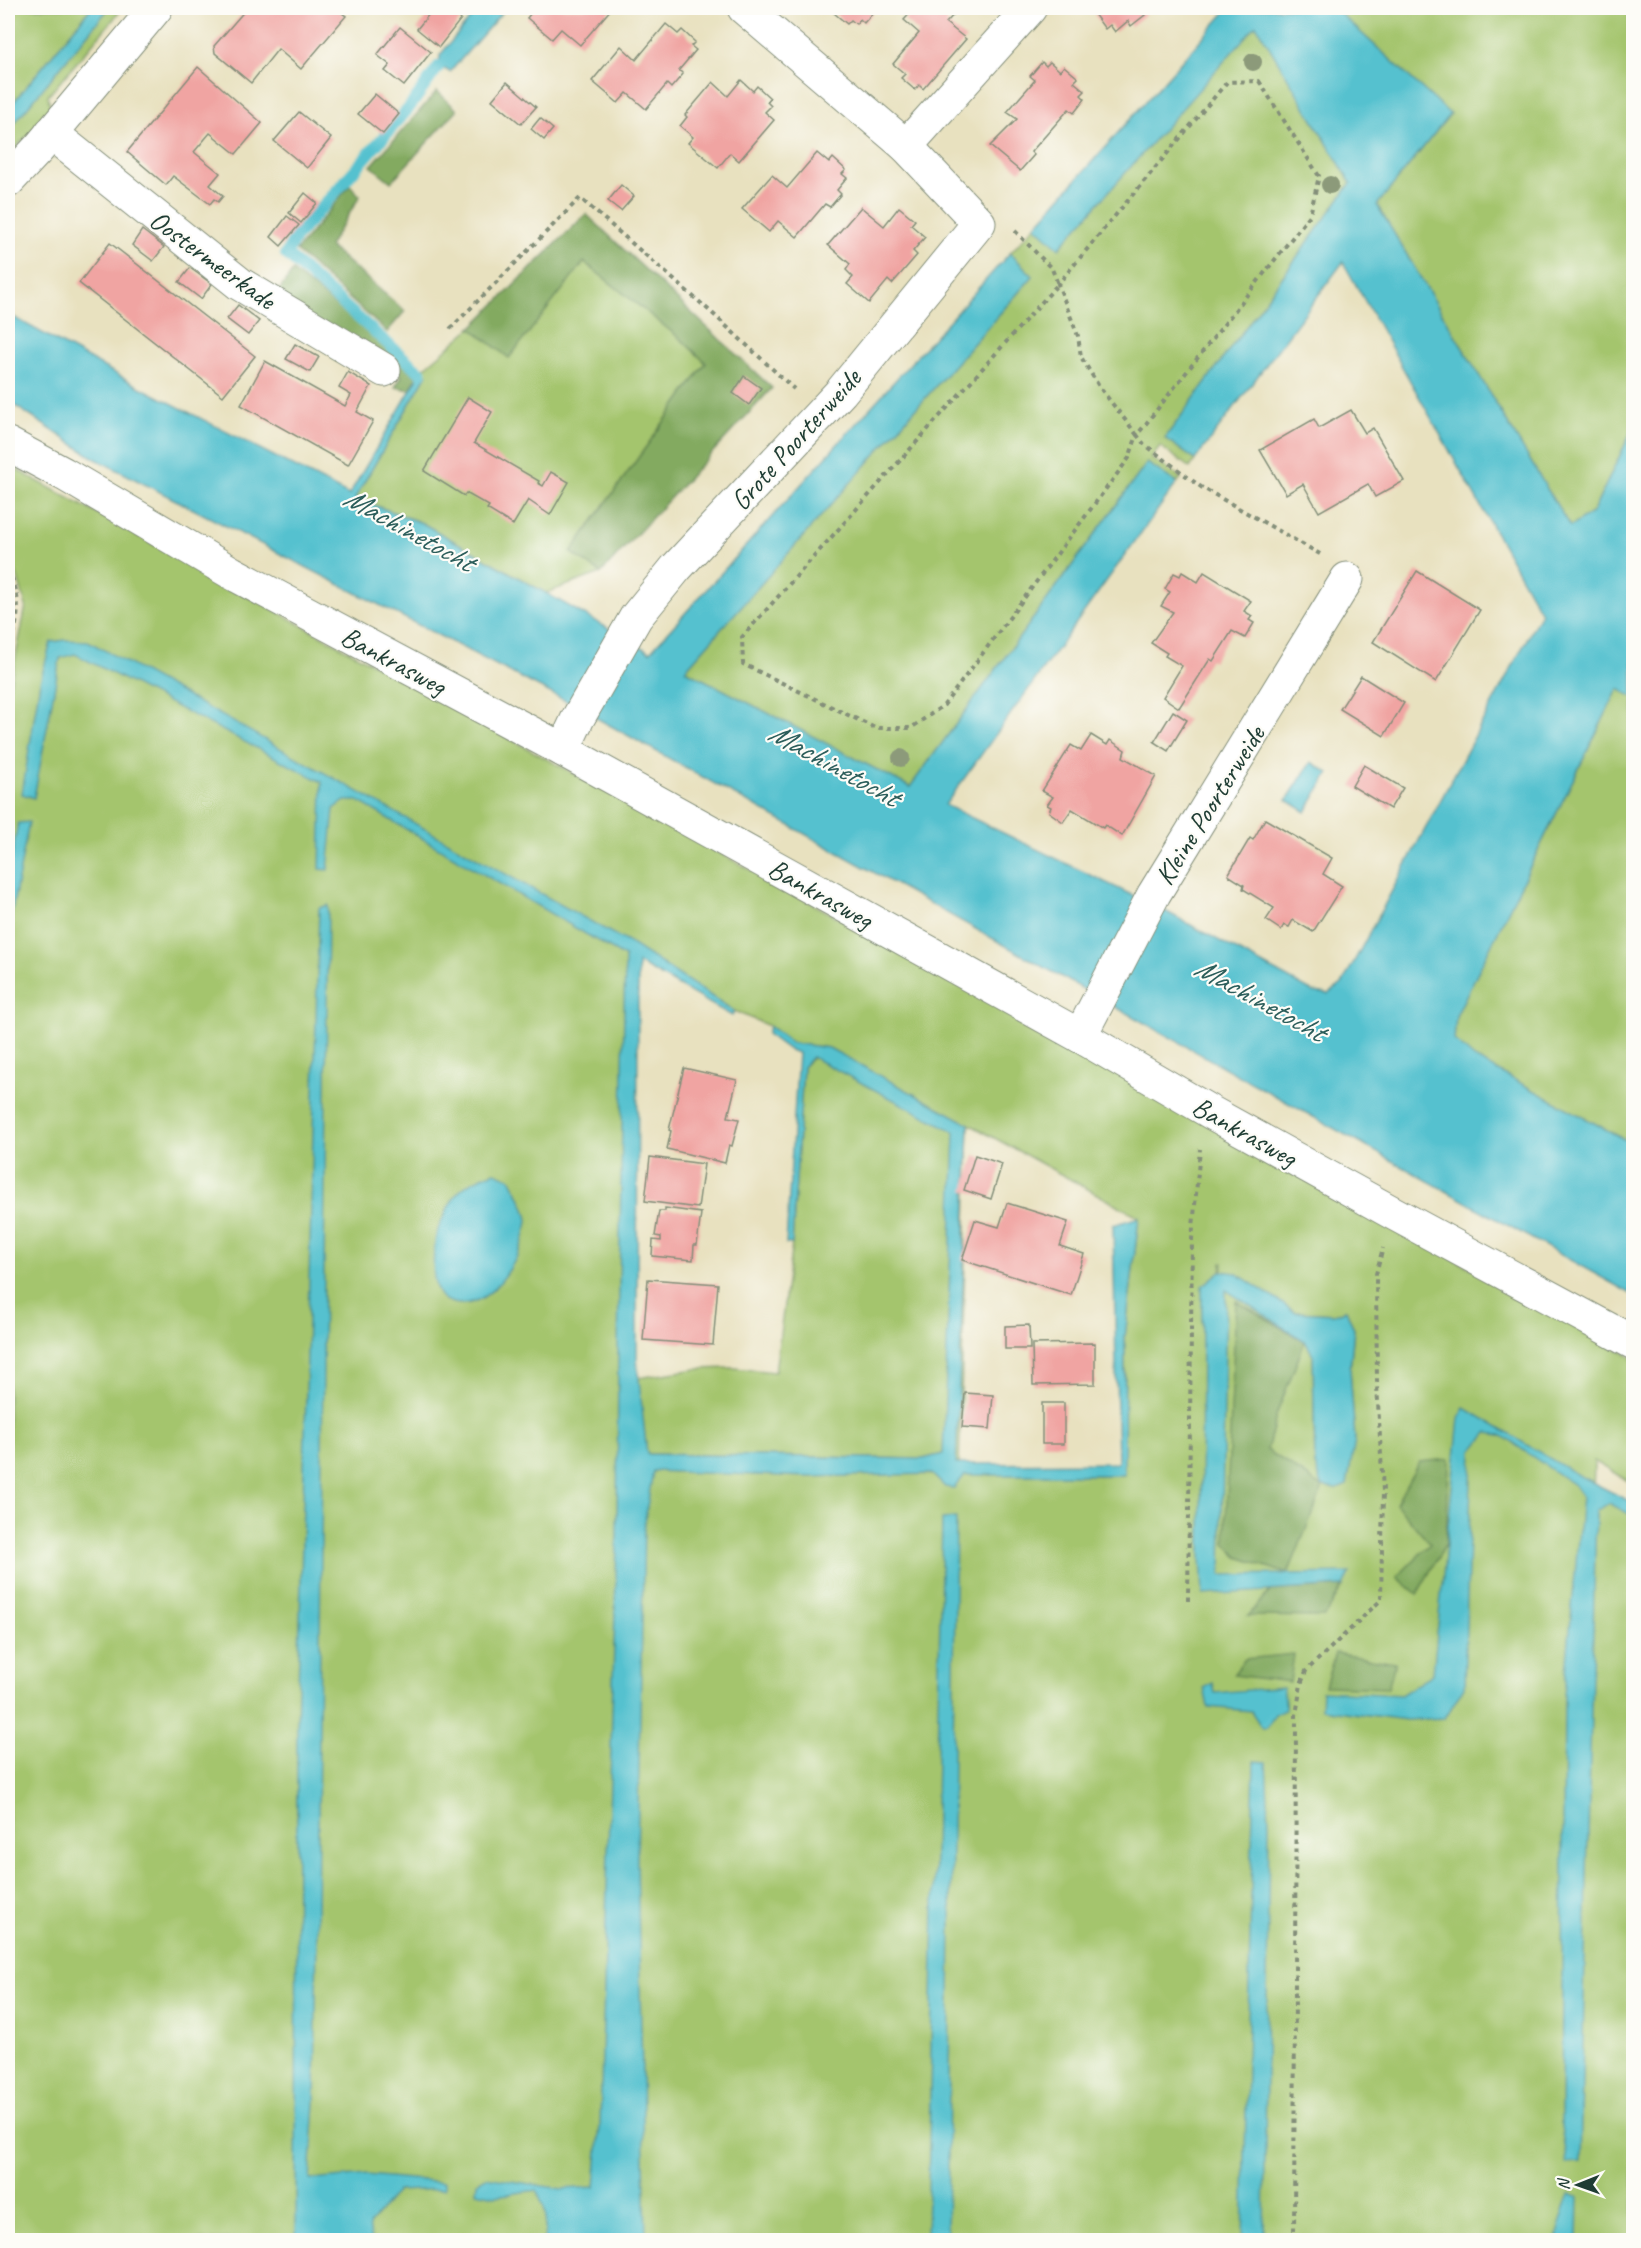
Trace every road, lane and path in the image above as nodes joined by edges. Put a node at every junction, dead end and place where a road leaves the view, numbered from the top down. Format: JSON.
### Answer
{"nodes":[{"id":1,"x":156,"y":8,"type":"edge"},
{"id":2,"x":744,"y":8,"type":"edge"},
{"id":3,"x":1030,"y":8,"type":"edge"},
{"id":4,"x":51,"y":133,"type":"junction"},
{"id":5,"x":906,"y":146,"type":"junction"},
{"id":6,"x":8,"y":181,"type":"edge"},
{"id":7,"x":979,"y":224,"type":"junction"},
{"id":8,"x":1058,"y":284,"type":"junction"},
{"id":9,"x":450,"y":329,"type":"dead end"},
{"id":10,"x":384,"y":370,"type":"dead end"},
{"id":11,"x":820,"y":414,"type":"junction"},
{"id":12,"x":1137,"y":435,"type":"junction"},
{"id":13,"x":8,"y":444,"type":"edge"},
{"id":14,"x":8,"y":569,"type":"edge"},
{"id":15,"x":1347,"y":579,"type":"joint"},
{"id":16,"x":8,"y":661,"type":"edge"},
{"id":17,"x":563,"y":750,"type":"junction"},
{"id":18,"x":1080,"y":1036,"type":"junction"},
{"id":19,"x":1212,"y":1113,"type":"junction"},
{"id":20,"x":1393,"y":1213,"type":"junction"},
{"id":21,"x":1634,"y":1343,"type":"edge"},
{"id":22,"x":1188,"y":1601,"type":"dead end"},
{"id":23,"x":1294,"y":2241,"type":"edge"}],
"edges":[{"from":1,"to":4,"type":"street"},
{"from":2,"to":5,"type":"street"},
{"from":3,"to":5,"type":"street"},
{"from":4,"to":6,"type":"street"},
{"from":4,"to":10,"type":"street","name":"Oostermeerkade"},
{"from":5,"to":7,"type":"street"},
{"from":7,"to":8,"type":"path"},
{"from":7,"to":11,"type":"street","name":"Grote Poorterweide"},
{"from":8,"to":12,"type":"path"},
{"from":8,"to":12,"type":"path"},
{"from":8,"to":12,"type":"path"},
{"from":9,"to":11,"type":"path"},
{"from":11,"to":17,"type":"street","name":"Grote Poorterweide"},
{"from":12,"to":15,"type":"path"},
{"from":13,"to":17,"type":"street","name":"Bankrasweg"},
{"from":14,"to":16,"type":"path"},
{"from":15,"to":18,"type":"street","name":"Kleine Poorterweide"},
{"from":17,"to":18,"type":"street","name":"Bankrasweg"},
{"from":18,"to":19,"type":"street","name":"Bankrasweg"},
{"from":19,"to":20,"type":"street","name":"Bankrasweg"},
{"from":19,"to":22,"type":"path"},
{"from":20,"to":21,"type":"street","name":"Bankrasweg"},
{"from":20,"to":23,"type":"path"}]}
